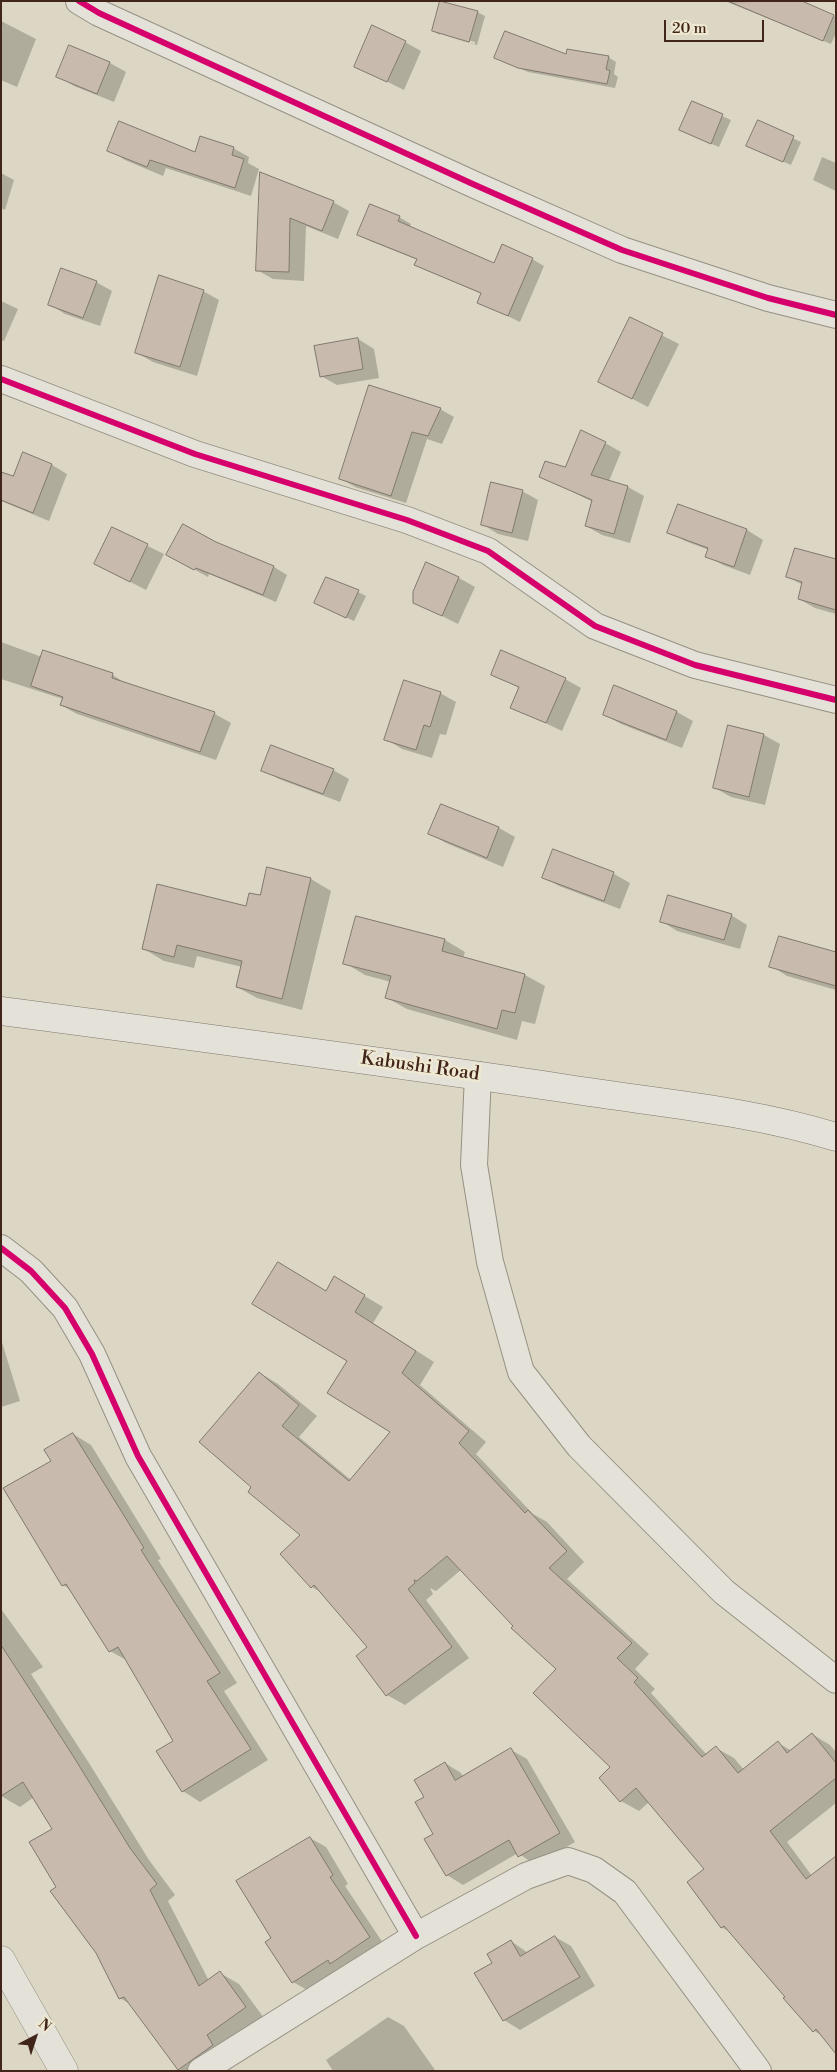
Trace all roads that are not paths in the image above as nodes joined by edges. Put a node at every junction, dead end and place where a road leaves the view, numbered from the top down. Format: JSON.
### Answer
{"nodes":[{"id":1,"x":79,"y":1,"type":"edge"},
{"id":2,"x":836,"y":315,"type":"edge"},
{"id":3,"x":1,"y":379,"type":"edge"},
{"id":4,"x":836,"y":700,"type":"edge"},
{"id":5,"x":1,"y":1011,"type":"edge"},
{"id":6,"x":478,"y":1075,"type":"junction"},
{"id":7,"x":836,"y":1137,"type":"edge"},
{"id":8,"x":1,"y":1248,"type":"edge"},
{"id":9,"x":836,"y":1680,"type":"edge"},
{"id":10,"x":416,"y":1936,"type":"junction"},
{"id":11,"x":1,"y":1960,"type":"edge"},
{"id":12,"x":64,"y":2071,"type":"edge"},
{"id":13,"x":201,"y":2071,"type":"edge"},
{"id":14,"x":758,"y":2071,"type":"edge"}],
"edges":[{"from":1,"to":2,"type":"street"},
{"from":3,"to":4,"type":"street"},
{"from":5,"to":6,"type":"main road","name":"Kabushi Road"},
{"from":6,"to":7,"type":"main road","name":"Kabushi Road"},
{"from":6,"to":9,"type":"street"},
{"from":8,"to":10,"type":"street"},
{"from":10,"to":13,"type":"street"},
{"from":10,"to":14,"type":"street"},
{"from":11,"to":12,"type":"main road"}]}
